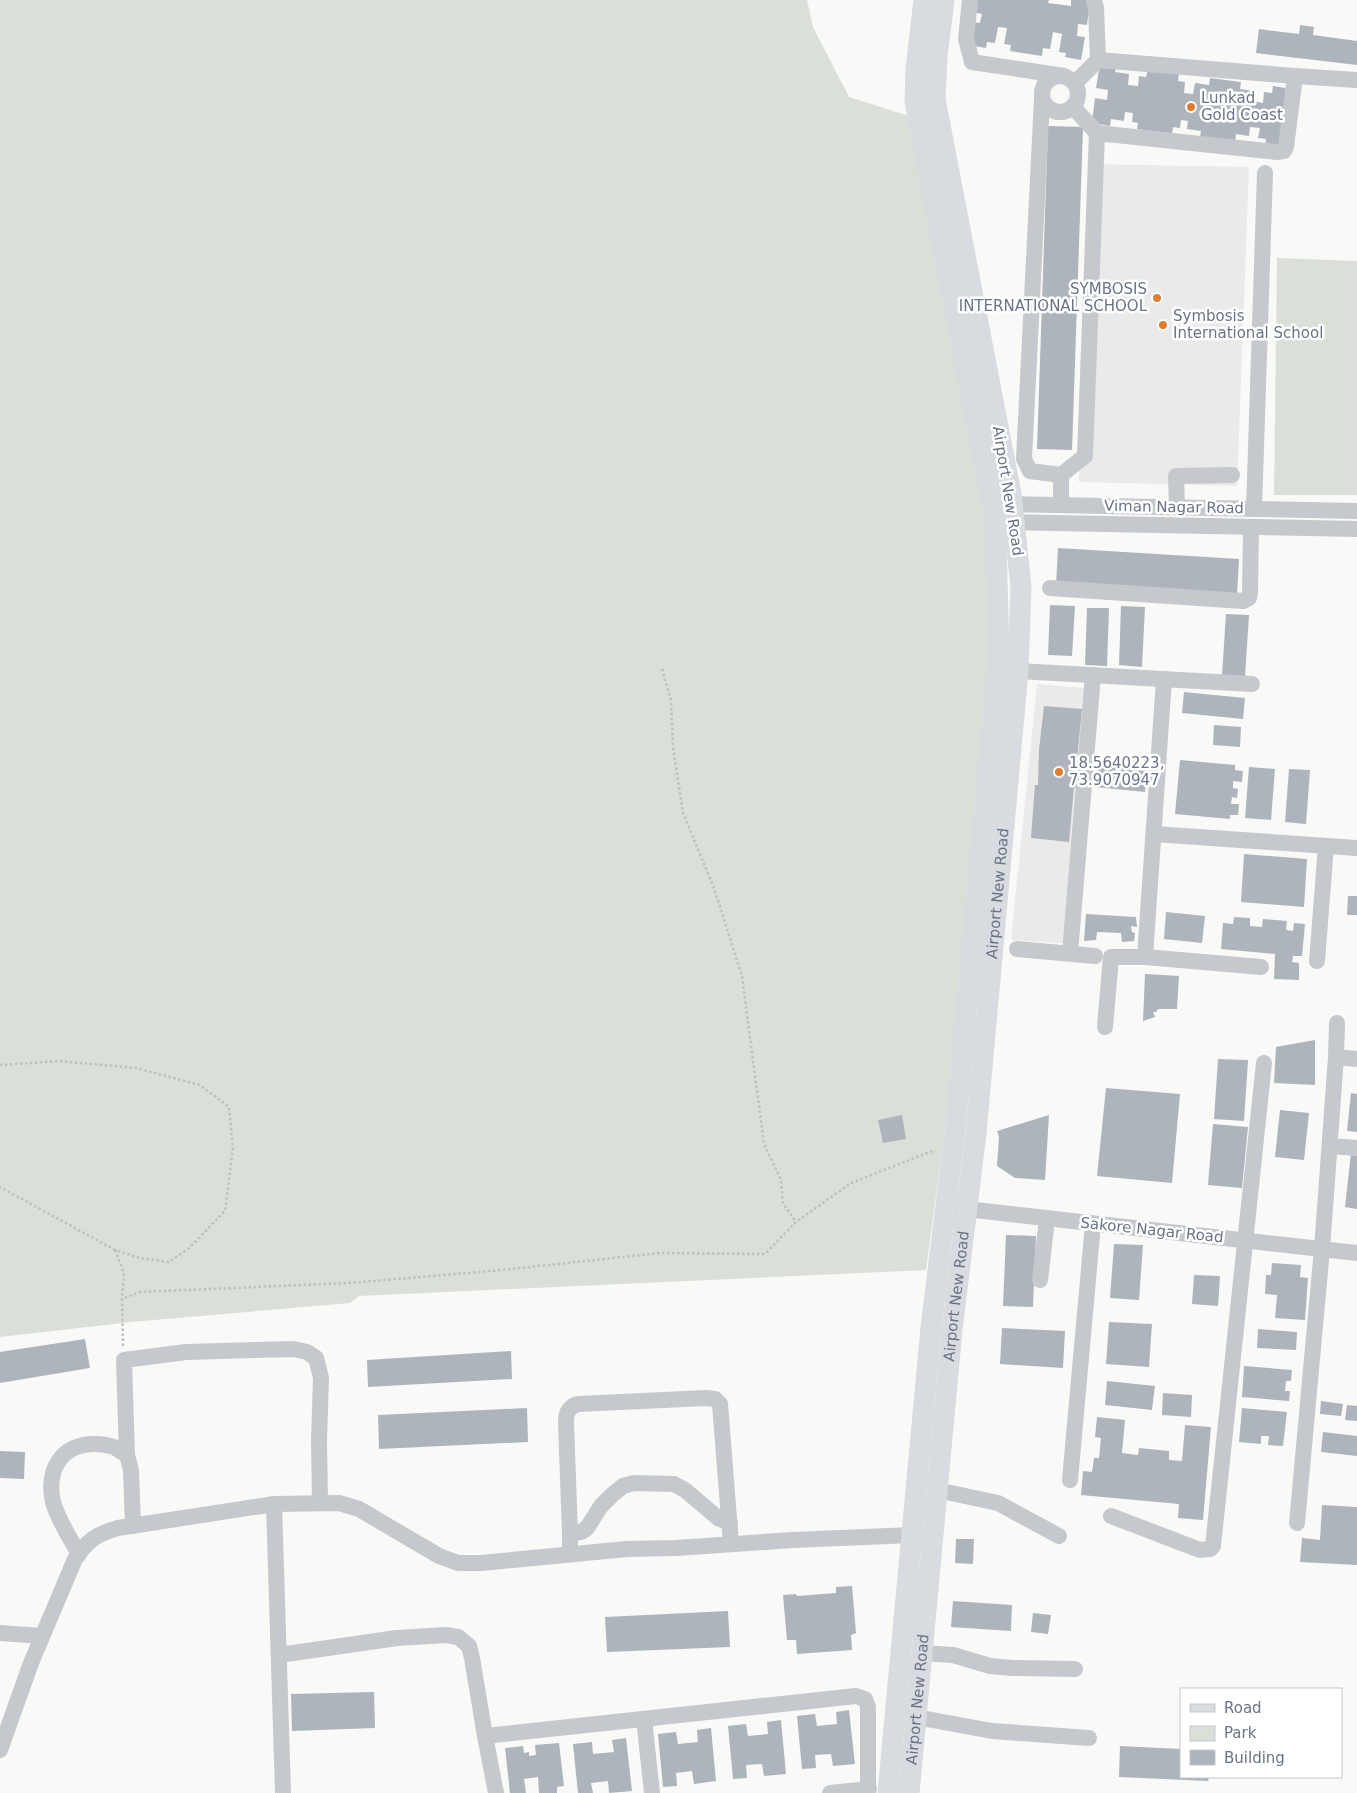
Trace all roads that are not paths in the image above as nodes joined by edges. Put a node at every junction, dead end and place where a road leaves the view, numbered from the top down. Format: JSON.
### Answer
{"nodes":[{"id":1,"x":924,"y":0,"type":"edge"},
{"id":2,"x":944,"y":0,"type":"edge"},
{"id":3,"x":970,"y":0,"type":"edge"},
{"id":4,"x":1094,"y":0,"type":"edge"},
{"id":5,"x":1098,"y":60,"type":"junction"},
{"id":6,"x":1295,"y":76,"type":"junction"},
{"id":7,"x":1070,"y":79,"type":"junction"},
{"id":8,"x":1357,"y":80,"type":"edge"},
{"id":9,"x":1042,"y":99,"type":"junction"},
{"id":10,"x":1073,"y":106,"type":"junction"},
{"id":11,"x":1097,"y":133,"type":"junction"},
{"id":12,"x":1264,"y":173,"type":"dead end"},
{"id":13,"x":1232,"y":474,"type":"dead end"},
{"id":14,"x":1061,"y":475,"type":"junction"},
{"id":15,"x":1061,"y":505,"type":"junction"},
{"id":16,"x":1177,"y":507,"type":"junction"},
{"id":17,"x":1254,"y":509,"type":"junction"},
{"id":18,"x":1357,"y":511,"type":"edge"},
{"id":19,"x":1003,"y":513,"type":"junction"},
{"id":20,"x":1251,"y":527,"type":"junction"},
{"id":21,"x":1357,"y":529,"type":"edge"},
{"id":22,"x":1050,"y":588,"type":"dead end"},
{"id":23,"x":1018,"y":671,"type":"junction"},
{"id":24,"x":1093,"y":675,"type":"junction"},
{"id":25,"x":1164,"y":679,"type":"junction"},
{"id":26,"x":1252,"y":684,"type":"dead end"},
{"id":27,"x":1154,"y":834,"type":"junction"},
{"id":28,"x":1326,"y":846,"type":"junction"},
{"id":29,"x":1357,"y":848,"type":"edge"},
{"id":30,"x":1018,"y":949,"type":"dead end"},
{"id":31,"x":1070,"y":954,"type":"junction"},
{"id":32,"x":1096,"y":956,"type":"dead end"},
{"id":33,"x":1145,"y":956,"type":"junction"},
{"id":34,"x":1317,"y":961,"type":"dead end"},
{"id":35,"x":1261,"y":967,"type":"dead end"},
{"id":36,"x":1337,"y":1023,"type":"dead end"},
{"id":37,"x":1105,"y":1027,"type":"dead end"},
{"id":38,"x":1336,"y":1057,"type":"junction"},
{"id":39,"x":1357,"y":1059,"type":"edge"},
{"id":40,"x":1264,"y":1063,"type":"dead end"},
{"id":41,"x":1330,"y":1146,"type":"junction"},
{"id":42,"x":1357,"y":1148,"type":"edge"},
{"id":43,"x":957,"y":1208,"type":"junction"},
{"id":44,"x":1047,"y":1219,"type":"junction"},
{"id":45,"x":1093,"y":1224,"type":"junction"},
{"id":46,"x":1245,"y":1241,"type":"junction"},
{"id":47,"x":1322,"y":1249,"type":"junction"},
{"id":48,"x":1357,"y":1253,"type":"edge"},
{"id":49,"x":1040,"y":1280,"type":"dead end"},
{"id":50,"x":127,"y":1455,"type":"junction"},
{"id":51,"x":1070,"y":1480,"type":"dead end"},
{"id":52,"x":937,"y":1490,"type":"junction"},
{"id":53,"x":320,"y":1502,"type":"junction"},
{"id":54,"x":274,"y":1504,"type":"junction"},
{"id":55,"x":1111,"y":1516,"type":"dead end"},
{"id":56,"x":730,"y":1523,"type":"junction"},
{"id":57,"x":1297,"y":1523,"type":"dead end"},
{"id":58,"x":133,"y":1526,"type":"junction"},
{"id":59,"x":570,"y":1534,"type":"junction"},
{"id":60,"x":912,"y":1535,"type":"junction"},
{"id":61,"x":1059,"y":1536,"type":"dead end"},
{"id":62,"x":731,"y":1544,"type":"junction"},
{"id":63,"x":79,"y":1554,"type":"junction"},
{"id":64,"x":570,"y":1554,"type":"junction"},
{"id":65,"x":0,"y":1633,"type":"edge"},
{"id":66,"x":42,"y":1636,"type":"junction"},
{"id":67,"x":922,"y":1653,"type":"junction"},
{"id":68,"x":280,"y":1655,"type":"junction"},
{"id":69,"x":1075,"y":1669,"type":"dead end"},
{"id":70,"x":916,"y":1717,"type":"junction"},
{"id":71,"x":644,"y":1719,"type":"junction"},
{"id":72,"x":485,"y":1736,"type":"junction"},
{"id":73,"x":1089,"y":1738,"type":"dead end"},
{"id":74,"x":0,"y":1750,"type":"edge"},
{"id":75,"x":875,"y":1792,"type":"edge"},
{"id":76,"x":283,"y":1793,"type":"edge"},
{"id":77,"x":496,"y":1793,"type":"edge"},
{"id":78,"x":652,"y":1793,"type":"edge"},
{"id":79,"x":830,"y":1793,"type":"edge"},
{"id":80,"x":909,"y":1793,"type":"edge"}],
"edges":[{"from":1,"to":19,"type":"main road","name":"Airport New Road"},
{"from":2,"to":19,"type":"main road","name":"Airport New Road"},
{"from":3,"to":7,"type":"street"},
{"from":4,"to":5,"type":"street"},
{"from":5,"to":6,"type":"street"},
{"from":5,"to":7,"type":"street"},
{"from":6,"to":8,"type":"street"},
{"from":6,"to":11,"type":"street"},
{"from":7,"to":9,"type":"street"},
{"from":7,"to":10,"type":"street"},
{"from":9,"to":10,"type":"street"},
{"from":9,"to":14,"type":"street"},
{"from":10,"to":11,"type":"street"},
{"from":11,"to":14,"type":"street"},
{"from":12,"to":17,"type":"street"},
{"from":13,"to":16,"type":"street"},
{"from":14,"to":15,"type":"street"},
{"from":15,"to":16,"type":"street","name":"Viman Nagar Road"},
{"from":15,"to":19,"type":"street","name":"Viman Nagar Road"},
{"from":16,"to":17,"type":"street","name":"Viman Nagar Road"},
{"from":17,"to":18,"type":"street","name":"Viman Nagar Road"},
{"from":19,"to":20,"type":"street","name":"Viman Nagar Road"},
{"from":19,"to":23,"type":"main road","name":"Airport New Road"},
{"from":19,"to":43,"type":"main road","name":"Airport New Road"},
{"from":20,"to":21,"type":"street","name":"Viman Nagar Road"},
{"from":20,"to":22,"type":"street"},
{"from":23,"to":24,"type":"street"},
{"from":23,"to":43,"type":"main road","name":"Airport New Road"},
{"from":24,"to":25,"type":"street"},
{"from":24,"to":31,"type":"street"},
{"from":25,"to":26,"type":"street"},
{"from":25,"to":27,"type":"street"},
{"from":27,"to":28,"type":"street"},
{"from":27,"to":33,"type":"street"},
{"from":28,"to":29,"type":"street"},
{"from":28,"to":34,"type":"street"},
{"from":30,"to":31,"type":"street"},
{"from":31,"to":32,"type":"street"},
{"from":33,"to":35,"type":"street"},
{"from":33,"to":37,"type":"street"},
{"from":36,"to":38,"type":"street"},
{"from":38,"to":39,"type":"street"},
{"from":38,"to":41,"type":"street"},
{"from":40,"to":46,"type":"street"},
{"from":41,"to":42,"type":"street"},
{"from":41,"to":47,"type":"street"},
{"from":43,"to":44,"type":"street","name":"Sakore Nagar Road"},
{"from":43,"to":52,"type":"main road","name":"Airport New Road"},
{"from":43,"to":60,"type":"main road","name":"Airport New Road"},
{"from":44,"to":45,"type":"street","name":"Sakore Nagar Road"},
{"from":44,"to":49,"type":"street"},
{"from":45,"to":46,"type":"street","name":"Sakore Nagar Road"},
{"from":45,"to":51,"type":"street"},
{"from":46,"to":47,"type":"street","name":"Sakore Nagar Road"},
{"from":46,"to":55,"type":"street"},
{"from":47,"to":48,"type":"street","name":"Sakore Nagar Road"},
{"from":47,"to":57,"type":"street"},
{"from":50,"to":53,"type":"street"},
{"from":50,"to":58,"type":"street"},
{"from":50,"to":63,"type":"street"},
{"from":52,"to":61,"type":"street"},
{"from":52,"to":67,"type":"main road","name":"Airport New Road"},
{"from":53,"to":54,"type":"street"},
{"from":53,"to":64,"type":"street"},
{"from":54,"to":58,"type":"street"},
{"from":54,"to":68,"type":"street"},
{"from":56,"to":59,"type":"street"},
{"from":56,"to":59,"type":"street"},
{"from":56,"to":62,"type":"street"},
{"from":58,"to":63,"type":"street"},
{"from":59,"to":64,"type":"street"},
{"from":60,"to":62,"type":"street"},
{"from":60,"to":75,"type":"main road","name":"Airport New Road"},
{"from":62,"to":64,"type":"street"},
{"from":63,"to":66,"type":"street"},
{"from":65,"to":66,"type":"street"},
{"from":66,"to":74,"type":"street"},
{"from":67,"to":69,"type":"street"},
{"from":67,"to":70,"type":"main road","name":"Airport New Road"},
{"from":68,"to":72,"type":"street"},
{"from":68,"to":76,"type":"street"},
{"from":70,"to":73,"type":"street"},
{"from":70,"to":80,"type":"main road","name":"Airport New Road"},
{"from":71,"to":72,"type":"street"},
{"from":71,"to":75,"type":"street"},
{"from":71,"to":78,"type":"street"},
{"from":72,"to":77,"type":"street"},
{"from":75,"to":79,"type":"street"}]}
